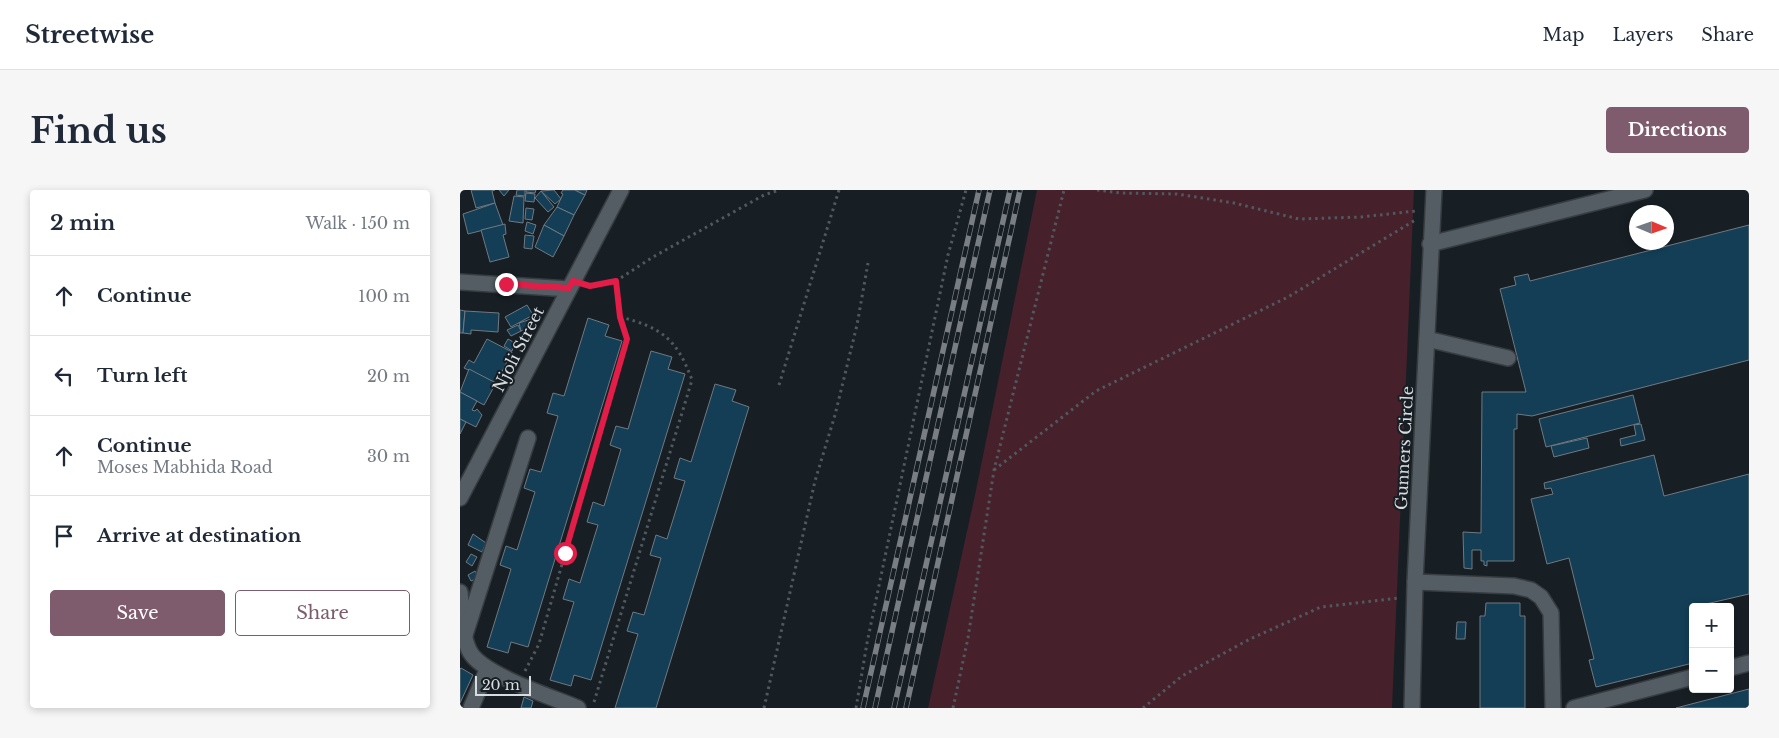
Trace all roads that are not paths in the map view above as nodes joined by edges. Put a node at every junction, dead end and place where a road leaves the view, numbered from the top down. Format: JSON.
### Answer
{"nodes":[{"id":1,"x":621,"y":190,"type":"edge"},
{"id":2,"x":1434,"y":190,"type":"edge"},
{"id":3,"x":1645,"y":190,"type":"edge"},
{"id":4,"x":1430,"y":244,"type":"junction"},
{"id":5,"x":460,"y":282,"type":"edge"},
{"id":6,"x":571,"y":285,"type":"junction"},
{"id":7,"x":1427,"y":339,"type":"junction"},
{"id":8,"x":1508,"y":358,"type":"dead end"},
{"id":9,"x":528,"y":438,"type":"dead end"},
{"id":10,"x":460,"y":498,"type":"edge"},
{"id":11,"x":1415,"y":590,"type":"junction"},
{"id":12,"x":460,"y":592,"type":"edge"},
{"id":13,"x":465,"y":635,"type":"junction"},
{"id":14,"x":1749,"y":663,"type":"edge"},
{"id":15,"x":1734,"y":667,"type":"edge"},
{"id":16,"x":487,"y":670,"type":"junction"},
{"id":17,"x":1689,"y":679,"type":"edge"},
{"id":18,"x":471,"y":708,"type":"edge"},
{"id":19,"x":578,"y":708,"type":"edge"},
{"id":20,"x":1412,"y":708,"type":"edge"},
{"id":21,"x":1553,"y":708,"type":"edge"},
{"id":22,"x":1574,"y":708,"type":"edge"}],
"edges":[{"from":1,"to":6,"type":"street","name":"Njoli Street"},
{"from":2,"to":4,"type":"street","name":"Gunners Circle"},
{"from":3,"to":4,"type":"street"},
{"from":4,"to":7,"type":"street","name":"Gunners Circle"},
{"from":5,"to":6,"type":"street"},
{"from":6,"to":10,"type":"street","name":"Njoli Street"},
{"from":7,"to":8,"type":"street"},
{"from":7,"to":11,"type":"street","name":"Gunners Circle"},
{"from":9,"to":13,"type":"street"},
{"from":11,"to":20,"type":"street","name":"Gunners Circle"},
{"from":11,"to":21,"type":"street"},
{"from":12,"to":13,"type":"street"},
{"from":13,"to":16,"type":"street"},
{"from":14,"to":15,"type":"street"},
{"from":16,"to":18,"type":"street"},
{"from":16,"to":19,"type":"street"},
{"from":17,"to":22,"type":"street"}]}
